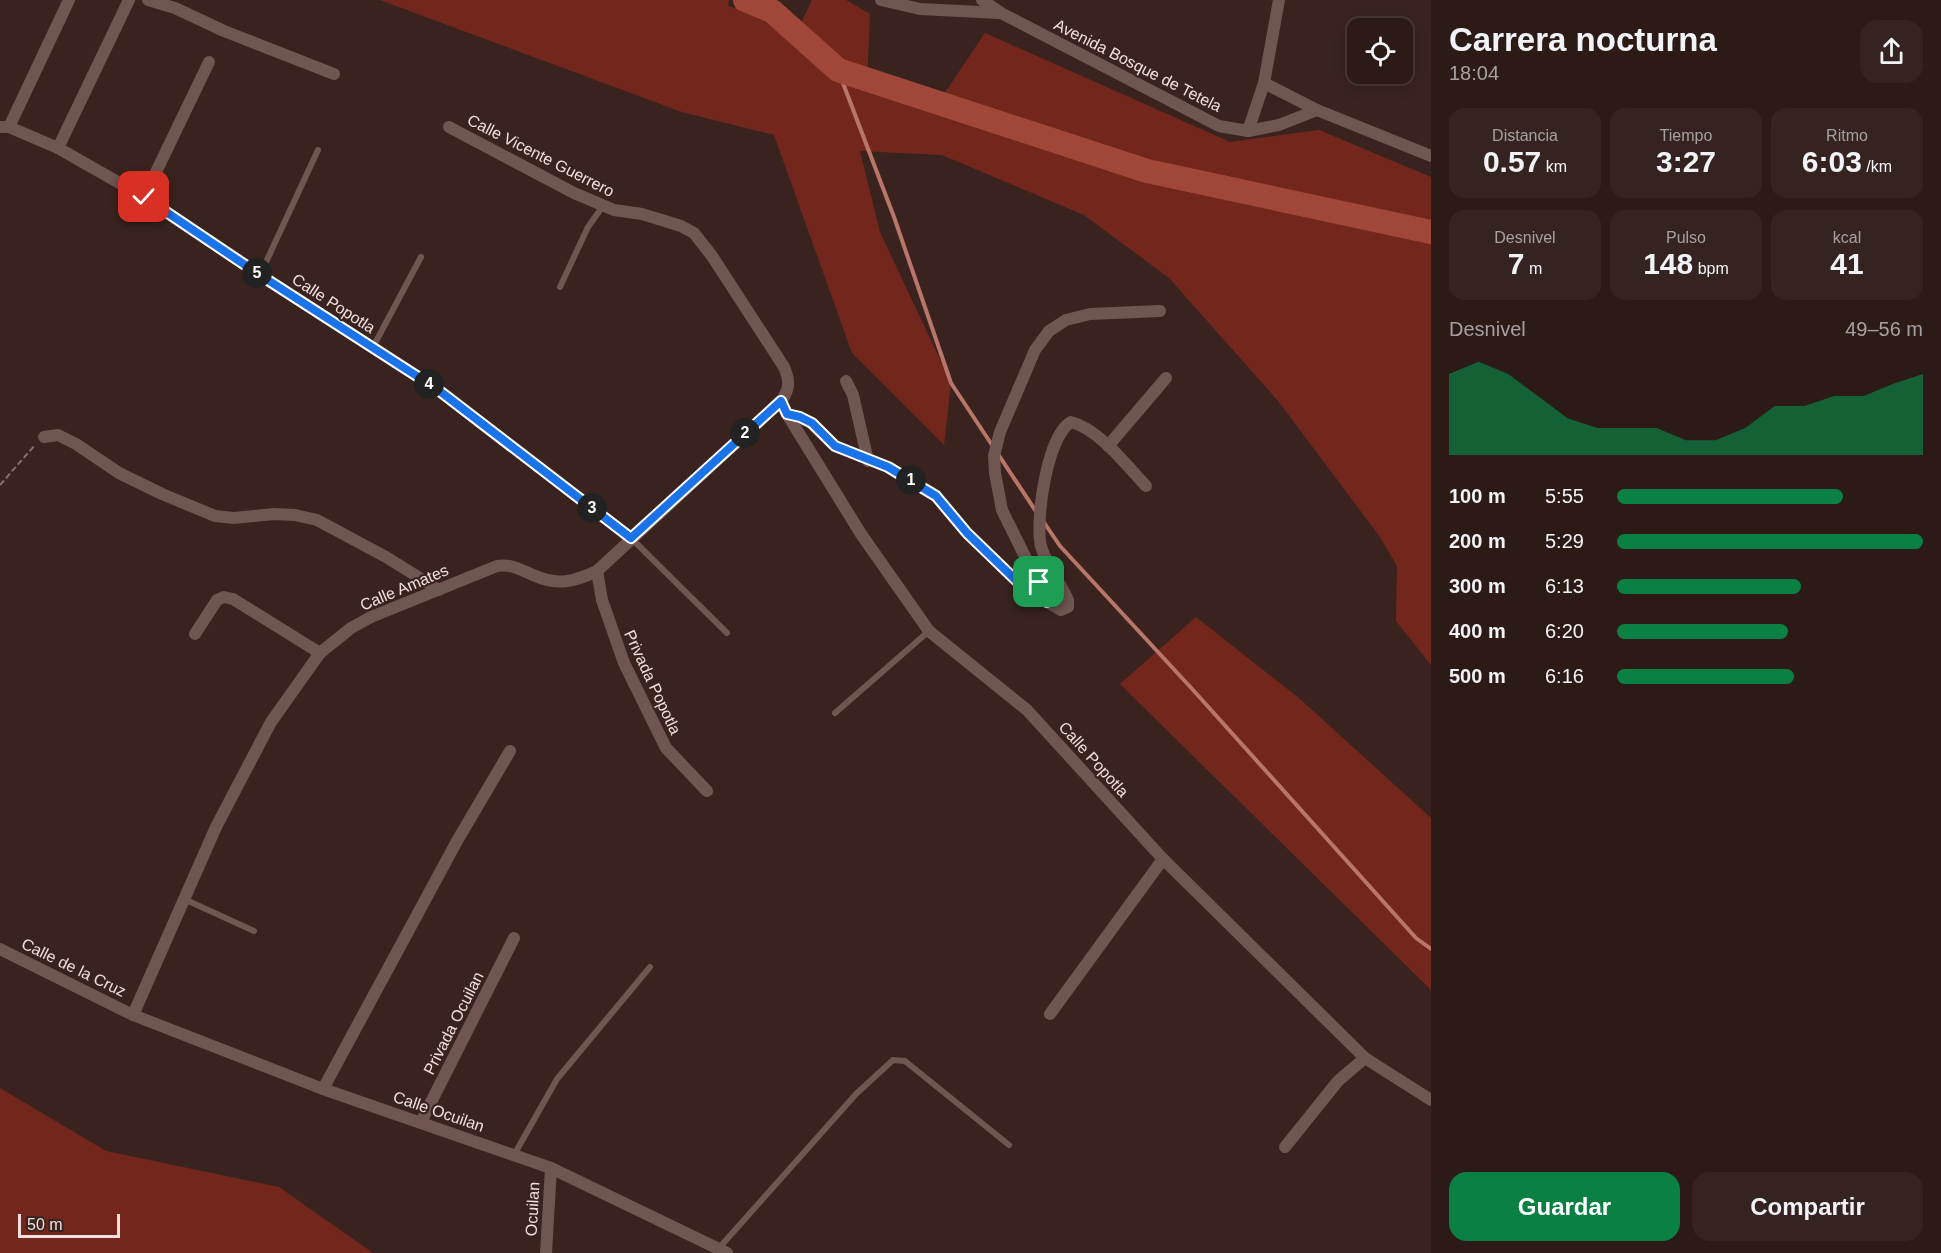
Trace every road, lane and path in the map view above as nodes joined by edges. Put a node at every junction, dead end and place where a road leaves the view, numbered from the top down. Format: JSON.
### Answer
{"nodes":[{"id":1,"x":69,"y":0,"type":"edge"},
{"id":2,"x":129,"y":0,"type":"edge"},
{"id":3,"x":148,"y":0,"type":"edge"},
{"id":4,"x":881,"y":0,"type":"edge"},
{"id":5,"x":982,"y":0,"type":"edge"},
{"id":6,"x":1279,"y":0,"type":"edge"},
{"id":7,"x":946,"y":5,"type":"edge"},
{"id":8,"x":1001,"y":13,"type":"junction"},
{"id":9,"x":209,"y":62,"type":"dead end"},
{"id":10,"x":334,"y":74,"type":"dead end"},
{"id":11,"x":1264,"y":83,"type":"junction"},
{"id":12,"x":1317,"y":110,"type":"junction"},
{"id":13,"x":4,"y":127,"type":"edge"},
{"id":14,"x":449,"y":127,"type":"dead end"},
{"id":15,"x":1248,"y":131,"type":"junction"},
{"id":16,"x":58,"y":148,"type":"junction"},
{"id":17,"x":318,"y":150,"type":"dead end"},
{"id":18,"x":1431,"y":156,"type":"edge"},
{"id":19,"x":144,"y":197,"type":"junction"},
{"id":20,"x":603,"y":206,"type":"junction"},
{"id":21,"x":421,"y":257,"type":"dead end"},
{"id":22,"x":260,"y":275,"type":"junction"},
{"id":23,"x":560,"y":287,"type":"dead end"},
{"id":24,"x":1160,"y":312,"type":"dead end"},
{"id":25,"x":373,"y":347,"type":"junction"},
{"id":26,"x":1166,"y":378,"type":"dead end"},
{"id":27,"x":846,"y":381,"type":"dead end"},
{"id":28,"x":781,"y":401,"type":"junction"},
{"id":29,"x":787,"y":414,"type":"junction"},
{"id":30,"x":44,"y":437,"type":"joint"},
{"id":31,"x":1108,"y":446,"type":"junction"},
{"id":32,"x":868,"y":461,"type":"junction"},
{"id":33,"x":0,"y":485,"type":"edge"},
{"id":34,"x":1146,"y":486,"type":"dead end"},
{"id":35,"x":631,"y":538,"type":"junction"},
{"id":36,"x":597,"y":571,"type":"junction"},
{"id":37,"x":439,"y":590,"type":"junction"},
{"id":38,"x":1047,"y":602,"type":"junction"},
{"id":39,"x":929,"y":631,"type":"junction"},
{"id":40,"x":727,"y":633,"type":"dead end"},
{"id":41,"x":195,"y":634,"type":"dead end"},
{"id":42,"x":320,"y":653,"type":"junction"},
{"id":43,"x":834,"y":712,"type":"dead end"},
{"id":44,"x":510,"y":751,"type":"dead end"},
{"id":45,"x":707,"y":791,"type":"dead end"},
{"id":46,"x":1163,"y":859,"type":"junction"},
{"id":47,"x":183,"y":899,"type":"junction"},
{"id":48,"x":254,"y":931,"type":"dead end"},
{"id":49,"x":514,"y":938,"type":"dead end"},
{"id":50,"x":0,"y":949,"type":"edge"},
{"id":51,"x":650,"y":966,"type":"dead end"},
{"id":52,"x":1050,"y":1014,"type":"dead end"},
{"id":53,"x":133,"y":1015,"type":"junction"},
{"id":54,"x":1365,"y":1058,"type":"junction"},
{"id":55,"x":323,"y":1089,"type":"junction"},
{"id":56,"x":1431,"y":1100,"type":"edge"},
{"id":57,"x":421,"y":1122,"type":"junction"},
{"id":58,"x":1009,"y":1145,"type":"dead end"},
{"id":59,"x":1285,"y":1147,"type":"dead end"},
{"id":60,"x":514,"y":1155,"type":"junction"},
{"id":61,"x":551,"y":1168,"type":"junction"},
{"id":62,"x":723,"y":1251,"type":"edge"},
{"id":63,"x":546,"y":1253,"type":"edge"}],
"edges":[{"from":1,"to":13,"type":"street"},
{"from":2,"to":16,"type":"street"},
{"from":3,"to":10,"type":"street"},
{"from":4,"to":7,"type":"street","name":"Avenida Bosque de Tetela"},
{"from":5,"to":8,"type":"street","name":"Avenida Bosque de Tetela"},
{"from":6,"to":11,"type":"street"},
{"from":7,"to":8,"type":"street","name":"Avenida Bosque de Tetela"},
{"from":8,"to":15,"type":"street","name":"Avenida Bosque de Tetela"},
{"from":9,"to":19,"type":"street"},
{"from":11,"to":12,"type":"street"},
{"from":11,"to":15,"type":"street"},
{"from":12,"to":15,"type":"street","name":"Avenida Bosque de Tetela"},
{"from":12,"to":18,"type":"street"},
{"from":13,"to":16,"type":"street","name":"Calle Popotla"},
{"from":14,"to":20,"type":"street","name":"Calle Vicente Guerrero"},
{"from":16,"to":19,"type":"street","name":"Calle Popotla"},
{"from":17,"to":22,"type":"lane"},
{"from":19,"to":22,"type":"street","name":"Calle Popotla"},
{"from":20,"to":23,"type":"lane"},
{"from":20,"to":28,"type":"street","name":"Calle Vicente Guerrero"},
{"from":21,"to":25,"type":"lane"},
{"from":22,"to":25,"type":"street","name":"Calle Popotla"},
{"from":24,"to":38,"type":"street"},
{"from":25,"to":35,"type":"street","name":"Calle Popotla"},
{"from":26,"to":31,"type":"street"},
{"from":27,"to":32,"type":"street"},
{"from":28,"to":29,"type":"street","name":"Calle Popotla"},
{"from":28,"to":35,"type":"street","name":"Calle Amates"},
{"from":29,"to":32,"type":"street"},
{"from":29,"to":39,"type":"street","name":"Calle Popotla"},
{"from":30,"to":33,"type":"path"},
{"from":30,"to":37,"type":"street"},
{"from":31,"to":34,"type":"street"},
{"from":31,"to":38,"type":"street"},
{"from":32,"to":38,"type":"street"},
{"from":35,"to":36,"type":"street","name":"Calle Amates"},
{"from":35,"to":40,"type":"lane"},
{"from":36,"to":37,"type":"street","name":"Calle Amates"},
{"from":36,"to":45,"type":"street","name":"Privada Popotla"},
{"from":37,"to":42,"type":"street","name":"Calle Amates"},
{"from":39,"to":43,"type":"lane"},
{"from":39,"to":46,"type":"street","name":"Calle Popotla"},
{"from":41,"to":42,"type":"street"},
{"from":42,"to":47,"type":"street","name":"Calle Amates"},
{"from":44,"to":55,"type":"street"},
{"from":46,"to":52,"type":"street"},
{"from":46,"to":54,"type":"street","name":"Calle Popotla"},
{"from":47,"to":48,"type":"lane"},
{"from":47,"to":53,"type":"street","name":"Calle Amates"},
{"from":49,"to":57,"type":"street","name":"Privada Ocuilan"},
{"from":50,"to":53,"type":"street","name":"Calle de la Cruz"},
{"from":51,"to":60,"type":"lane"},
{"from":53,"to":55,"type":"street","name":"Calle Ocuilan"},
{"from":54,"to":56,"type":"street","name":"Calle Popotla"},
{"from":54,"to":59,"type":"street"},
{"from":55,"to":57,"type":"street","name":"Calle Ocuilan"},
{"from":57,"to":60,"type":"street","name":"Calle Ocuilan"},
{"from":58,"to":62,"type":"lane"},
{"from":60,"to":61,"type":"street","name":"Calle Ocuilan"},
{"from":61,"to":62,"type":"street","name":"Calle Ocuilan"},
{"from":61,"to":63,"type":"street","name":"Ocuilan"}]}
